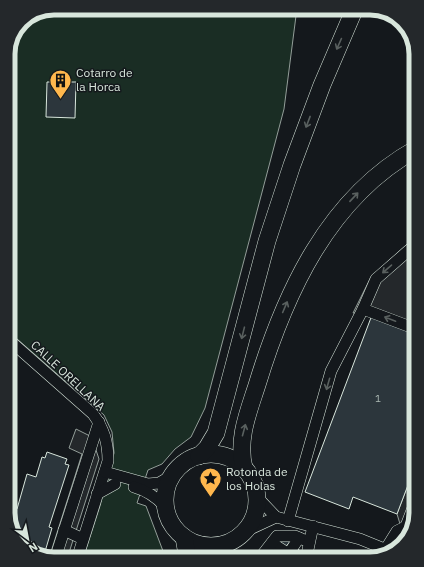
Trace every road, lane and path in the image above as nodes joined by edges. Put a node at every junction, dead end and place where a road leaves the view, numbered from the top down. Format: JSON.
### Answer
{"nodes":[{"id":1,"x":352,"y":15,"type":"edge"},
{"id":2,"x":409,"y":154,"type":"edge"},
{"id":3,"x":409,"y":250,"type":"edge"},
{"id":4,"x":363,"y":309,"type":"junction"},
{"id":5,"x":409,"y":326,"type":"edge"},
{"id":6,"x":15,"y":344,"type":"edge"},
{"id":7,"x":99,"y":422,"type":"junction"},
{"id":8,"x":199,"y":456,"type":"junction"},
{"id":9,"x":108,"y":461,"type":"junction"},
{"id":10,"x":244,"y":468,"type":"junction"},
{"id":11,"x":104,"y":475,"type":"junction"},
{"id":12,"x":173,"y":475,"type":"junction"},
{"id":13,"x":128,"y":479,"type":"junction"},
{"id":14,"x":115,"y":484,"type":"junction"},
{"id":15,"x":98,"y":494,"type":"junction"},
{"id":16,"x":258,"y":498,"type":"junction"},
{"id":17,"x":166,"y":508,"type":"junction"},
{"id":18,"x":276,"y":517,"type":"junction"},
{"id":19,"x":288,"y":521,"type":"junction"},
{"id":20,"x":313,"y":526,"type":"junction"},
{"id":21,"x":407,"y":527,"type":"edge"},
{"id":22,"x":64,"y":530,"type":"junction"},
{"id":23,"x":246,"y":531,"type":"junction"},
{"id":24,"x":184,"y":537,"type":"junction"},
{"id":25,"x":83,"y":539,"type":"junction"},
{"id":26,"x":304,"y":540,"type":"junction"},
{"id":27,"x":272,"y":543,"type":"junction"},
{"id":28,"x":220,"y":546,"type":"junction"},
{"id":29,"x":389,"y":546,"type":"edge"},
{"id":30,"x":382,"y":550,"type":"edge"},
{"id":31,"x":57,"y":552,"type":"edge"},
{"id":32,"x":79,"y":552,"type":"edge"},
{"id":33,"x":187,"y":552,"type":"edge"},
{"id":34,"x":214,"y":552,"type":"edge"},
{"id":35,"x":265,"y":552,"type":"edge"},
{"id":36,"x":282,"y":552,"type":"edge"},
{"id":37,"x":291,"y":552,"type":"edge"},
{"id":38,"x":308,"y":552,"type":"edge"}],
"edges":[{"from":1,"to":8,"type":"highway","one_way":true},
{"from":10,"to":2,"type":"highway","one_way":true},
{"from":3,"to":4,"type":"street","one_way":true},
{"from":5,"to":4,"type":"street","one_way":true},
{"from":4,"to":19,"type":"street","one_way":true},
{"from":6,"to":7,"type":"street","name":"CALLE ORELLANA"},
{"from":7,"to":9,"type":"street","name":"CALLE ORELLANA"},
{"from":7,"to":22,"type":"street"},
{"from":8,"to":10,"type":"highway"},
{"from":8,"to":12,"type":"highway"},
{"from":9,"to":11,"type":"street","name":"CALLE ORELLANA"},
{"from":9,"to":13,"type":"street"},
{"from":10,"to":16,"type":"highway"},
{"from":11,"to":13,"type":"street"},
{"from":11,"to":14,"type":"street"},
{"from":11,"to":15,"type":"street","name":"CALLE ORELLANA"},
{"from":12,"to":13,"type":"street"},
{"from":12,"to":17,"type":"highway"},
{"from":14,"to":15,"type":"street"},
{"from":14,"to":17,"type":"street"},
{"from":15,"to":25,"type":"street","name":"CALLE ORELLANA"},
{"from":16,"to":18,"type":"street"},
{"from":16,"to":23,"type":"highway"},
{"from":17,"to":24,"type":"highway"},
{"from":18,"to":19,"type":"street"},
{"from":18,"to":23,"type":"street"},
{"from":19,"to":20,"type":"street"},
{"from":20,"to":26,"type":"street"},
{"from":20,"to":30,"type":"street"},
{"from":21,"to":29,"type":"street"},
{"from":22,"to":25,"type":"street"},
{"from":22,"to":31,"type":"street"},
{"from":23,"to":28,"type":"highway"},
{"from":24,"to":28,"type":"highway"},
{"from":24,"to":33,"type":"highway"},
{"from":25,"to":32,"type":"street","name":"CALLE ORELLANA"},
{"from":26,"to":27,"type":"street"},
{"from":26,"to":37,"type":"street"},
{"from":26,"to":38,"type":"street"},
{"from":27,"to":35,"type":"street"},
{"from":27,"to":36,"type":"street"},
{"from":28,"to":34,"type":"highway"}]}
